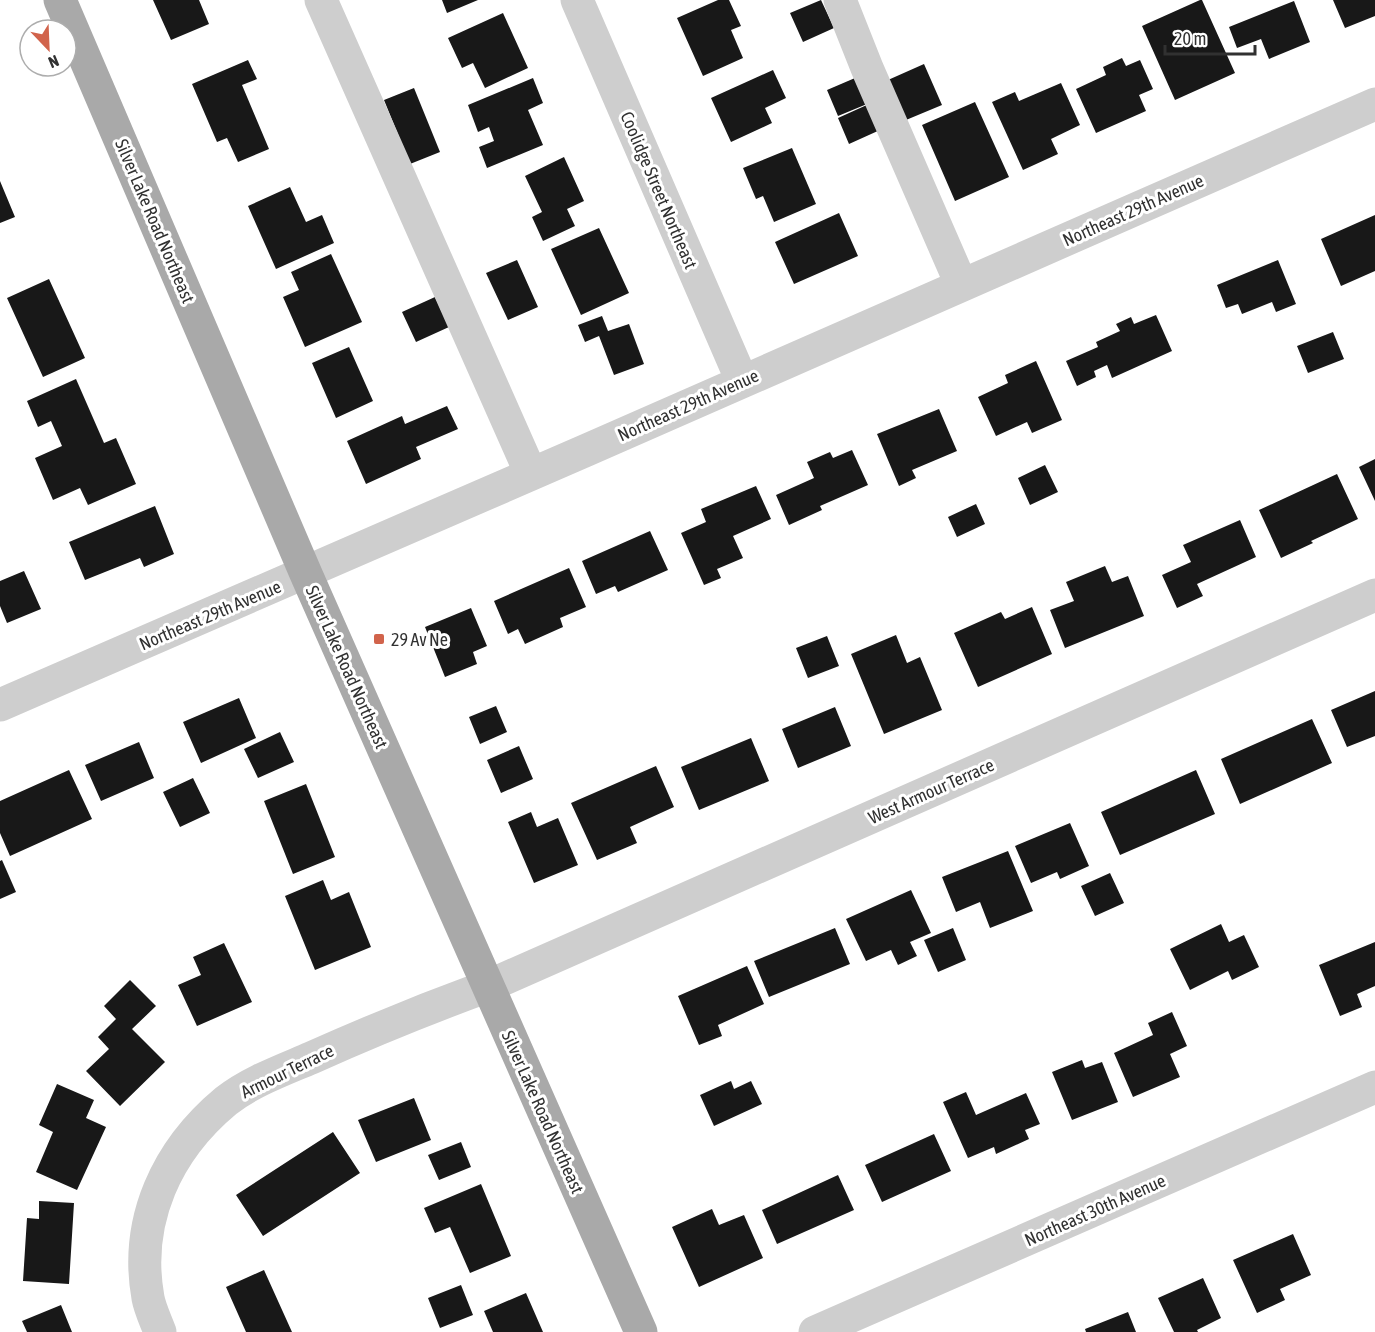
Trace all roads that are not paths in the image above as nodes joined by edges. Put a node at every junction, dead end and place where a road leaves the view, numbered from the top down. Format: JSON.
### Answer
{"nodes":[{"id":1,"x":60,"y":0,"type":"edge"},
{"id":2,"x":321,"y":0,"type":"edge"},
{"id":3,"x":577,"y":0,"type":"edge"},
{"id":4,"x":840,"y":0,"type":"edge"},
{"id":5,"x":1375,"y":104,"type":"edge"},
{"id":6,"x":961,"y":284,"type":"junction"},
{"id":7,"x":742,"y":381,"type":"junction"},
{"id":8,"x":531,"y":474,"type":"junction"},
{"id":9,"x":306,"y":574,"type":"junction"},
{"id":10,"x":1375,"y":596,"type":"edge"},
{"id":11,"x":0,"y":705,"type":"edge"},
{"id":12,"x":488,"y":986,"type":"junction"},
{"id":13,"x":1375,"y":1088,"type":"edge"},
{"id":14,"x":160,"y":1332,"type":"edge"},
{"id":15,"x":640,"y":1332,"type":"edge"},
{"id":16,"x":815,"y":1332,"type":"edge"}],
"edges":[{"from":1,"to":9,"type":"main road","name":"Silver Lake Road Northeast"},
{"from":2,"to":8,"type":"street"},
{"from":3,"to":7,"type":"street","name":"Coolidge Street Northeast"},
{"from":4,"to":6,"type":"street"},
{"from":5,"to":6,"type":"street","name":"Northeast 29th Avenue"},
{"from":6,"to":7,"type":"street","name":"Northeast 29th Avenue"},
{"from":7,"to":8,"type":"street","name":"Northeast 29th Avenue"},
{"from":8,"to":9,"type":"street","name":"Northeast 29th Avenue"},
{"from":9,"to":11,"type":"street","name":"Northeast 29th Avenue"},
{"from":9,"to":12,"type":"main road","name":"Silver Lake Road Northeast"},
{"from":10,"to":12,"type":"street","name":"West Armour Terrace"},
{"from":12,"to":14,"type":"street","name":"Armour Terrace"},
{"from":12,"to":15,"type":"main road","name":"Silver Lake Road Northeast"},
{"from":13,"to":16,"type":"street","name":"Northeast 30th Avenue"}]}
